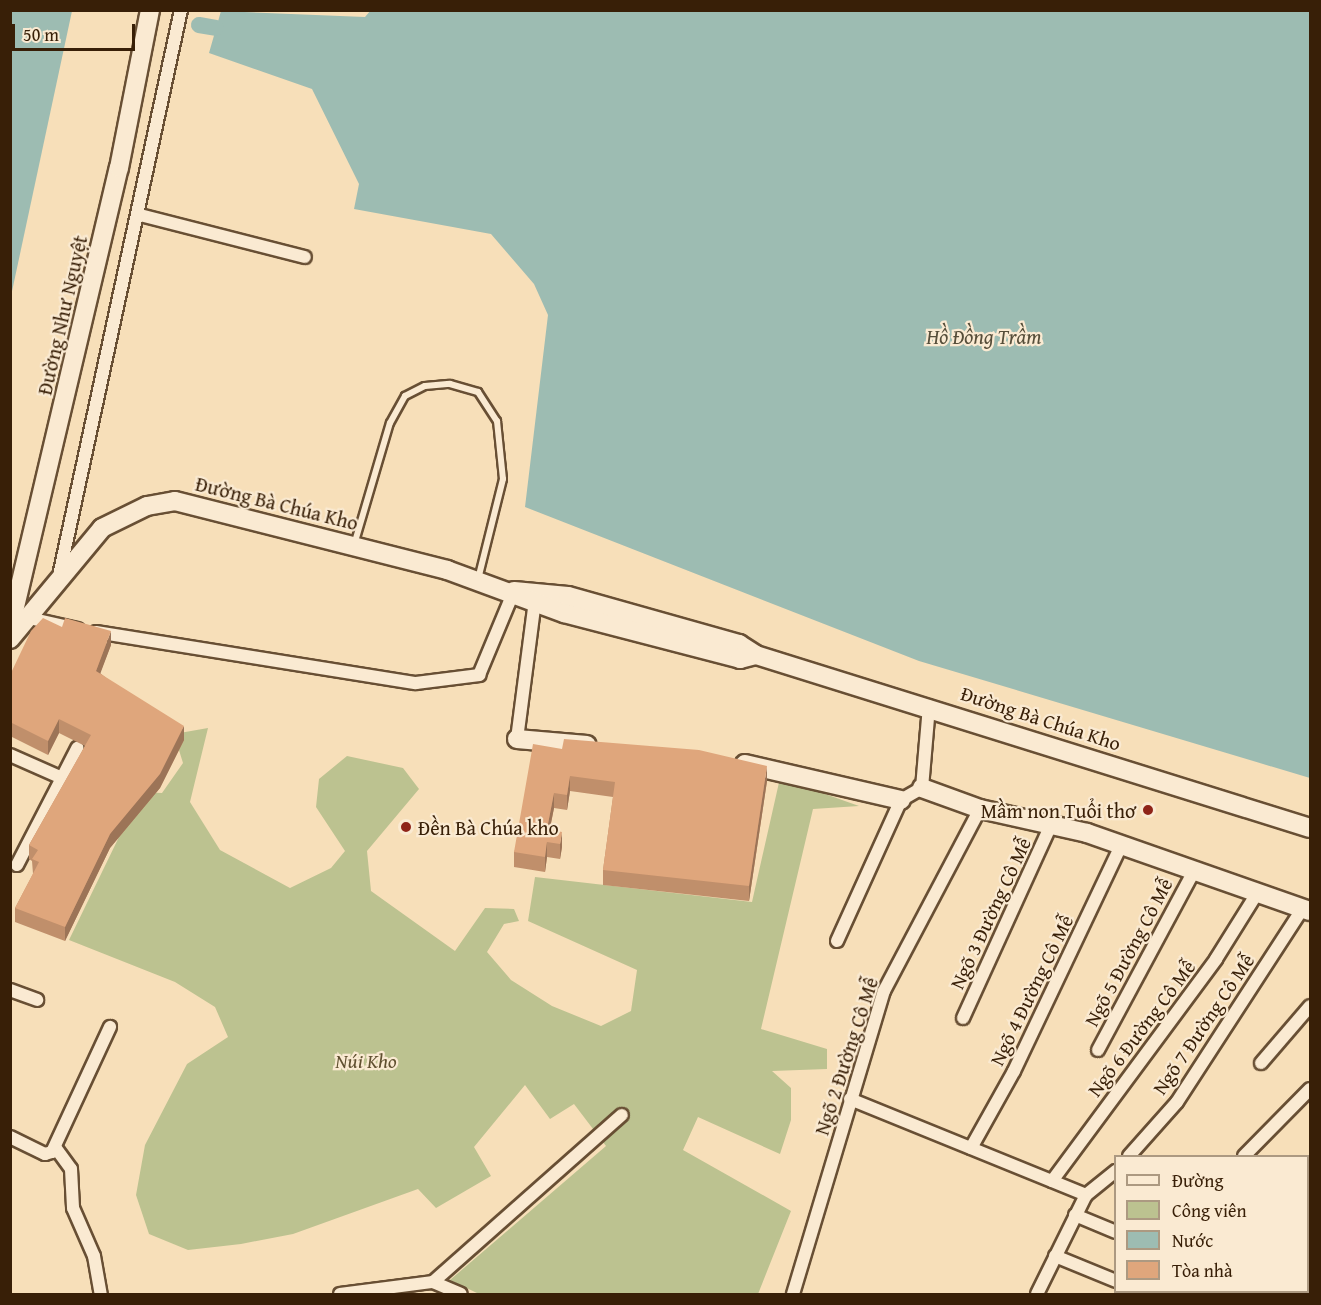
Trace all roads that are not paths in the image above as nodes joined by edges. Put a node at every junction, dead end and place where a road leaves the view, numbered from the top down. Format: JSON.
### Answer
{"nodes":[{"id":1,"x":150,"y":10,"type":"edge"},
{"id":2,"x":181,"y":10,"type":"edge"},
{"id":3,"x":141,"y":215,"type":"junction"},
{"id":4,"x":305,"y":257,"type":"dead end"},
{"id":5,"x":354,"y":546,"type":"junction"},
{"id":6,"x":58,"y":578,"type":"junction"},
{"id":7,"x":478,"y":580,"type":"junction"},
{"id":8,"x":514,"y":591,"type":"junction"},
{"id":9,"x":535,"y":600,"type":"junction"},
{"id":10,"x":29,"y":618,"type":"junction"},
{"id":11,"x":10,"y":628,"type":"edge"},
{"id":12,"x":10,"y":639,"type":"edge"},
{"id":13,"x":756,"y":656,"type":"junction"},
{"id":14,"x":930,"y":706,"type":"junction"},
{"id":15,"x":517,"y":739,"type":"joint"},
{"id":16,"x":609,"y":747,"type":"edge"},
{"id":17,"x":77,"y":748,"type":"dead end"},
{"id":18,"x":10,"y":755,"type":"edge"},
{"id":19,"x":724,"y":759,"type":"edge"},
{"id":20,"x":62,"y":778,"type":"junction"},
{"id":21,"x":922,"y":788,"type":"junction"},
{"id":22,"x":901,"y":800,"type":"junction"},
{"id":23,"x":980,"y":809,"type":"junction"},
{"id":24,"x":1052,"y":823,"type":"junction"},
{"id":25,"x":1311,"y":828,"type":"edge"},
{"id":26,"x":1121,"y":846,"type":"junction"},
{"id":27,"x":17,"y":865,"type":"dead end"},
{"id":28,"x":1193,"y":873,"type":"junction"},
{"id":29,"x":1256,"y":895,"type":"junction"},
{"id":30,"x":1307,"y":910,"type":"edge"},
{"id":31,"x":837,"y":941,"type":"dead end"},
{"id":32,"x":10,"y":990,"type":"edge"},
{"id":33,"x":37,"y":1000,"type":"dead end"},
{"id":34,"x":1311,"y":1006,"type":"edge"},
{"id":35,"x":963,"y":1018,"type":"dead end"},
{"id":36,"x":110,"y":1027,"type":"dead end"},
{"id":37,"x":1098,"y":1050,"type":"dead end"},
{"id":38,"x":1261,"y":1063,"type":"dead end"},
{"id":39,"x":1311,"y":1089,"type":"edge"},
{"id":40,"x":850,"y":1099,"type":"junction"},
{"id":41,"x":622,"y":1116,"type":"dead end"},
{"id":42,"x":10,"y":1137,"type":"edge"},
{"id":43,"x":56,"y":1147,"type":"junction"},
{"id":44,"x":971,"y":1148,"type":"junction"},
{"id":45,"x":1130,"y":1155,"type":"edge"},
{"id":46,"x":1245,"y":1155,"type":"edge"},
{"id":47,"x":1114,"y":1173,"type":"edge"},
{"id":48,"x":1052,"y":1181,"type":"junction"},
{"id":49,"x":1086,"y":1195,"type":"junction"},
{"id":50,"x":1075,"y":1215,"type":"junction"},
{"id":51,"x":1114,"y":1231,"type":"edge"},
{"id":52,"x":1055,"y":1256,"type":"junction"},
{"id":53,"x":1114,"y":1280,"type":"edge"},
{"id":54,"x":433,"y":1282,"type":"junction"},
{"id":55,"x":101,"y":1294,"type":"edge"},
{"id":56,"x":340,"y":1294,"type":"edge"},
{"id":57,"x":461,"y":1294,"type":"edge"},
{"id":58,"x":793,"y":1294,"type":"edge"},
{"id":59,"x":1037,"y":1294,"type":"edge"}],
"edges":[{"from":1,"to":11,"type":"street","name":"Đường Như Nguyệt"},
{"from":2,"to":3,"type":"street"},
{"from":3,"to":4,"type":"street"},
{"from":3,"to":6,"type":"street"},
{"from":5,"to":6,"type":"street","name":"Đường Bà Chúa Kho"},
{"from":5,"to":7,"type":"street","name":"Đường Bà Chúa Kho"},
{"from":5,"to":7,"type":"lane"},
{"from":6,"to":10,"type":"street","name":"Đường Bà Chúa Kho"},
{"from":7,"to":8,"type":"street","name":"Đường Bà Chúa Kho"},
{"from":8,"to":9,"type":"street","name":"Đường Bà Chúa Kho"},
{"from":8,"to":10,"type":"street"},
{"from":8,"to":13,"type":"street","name":"Đường Bà Chúa Kho"},
{"from":9,"to":13,"type":"street","name":"Đường Bà Chúa Kho"},
{"from":9,"to":15,"type":"street"},
{"from":10,"to":12,"type":"street","name":"Đường Bà Chúa Kho"},
{"from":13,"to":14,"type":"street","name":"Đường Bà Chúa Kho"},
{"from":14,"to":21,"type":"street"},
{"from":14,"to":25,"type":"street","name":"Đường Bà Chúa Kho"},
{"from":15,"to":16,"type":"street"},
{"from":17,"to":20,"type":"street"},
{"from":18,"to":20,"type":"street"},
{"from":19,"to":22,"type":"street"},
{"from":20,"to":27,"type":"street"},
{"from":21,"to":22,"type":"street"},
{"from":21,"to":23,"type":"street"},
{"from":22,"to":31,"type":"street"},
{"from":23,"to":24,"type":"street"},
{"from":23,"to":40,"type":"street","name":"Ngõ 2 Đường Cô Mễ"},
{"from":24,"to":26,"type":"street"},
{"from":24,"to":35,"type":"street","name":"Ngõ 3 Đường Cô Mễ"},
{"from":26,"to":28,"type":"street"},
{"from":26,"to":44,"type":"street","name":"Ngõ 4 Đường Cô Mễ"},
{"from":28,"to":29,"type":"street"},
{"from":28,"to":37,"type":"street","name":"Ngõ 5 Đường Cô Mễ"},
{"from":29,"to":30,"type":"street"},
{"from":29,"to":48,"type":"street","name":"Ngõ 6 Đường Cô Mễ"},
{"from":30,"to":45,"type":"street","name":"Ngõ 7 Đường Cô Mễ"},
{"from":32,"to":33,"type":"street"},
{"from":34,"to":38,"type":"street"},
{"from":36,"to":43,"type":"street"},
{"from":39,"to":46,"type":"street"},
{"from":40,"to":44,"type":"street"},
{"from":40,"to":58,"type":"street","name":"Ngõ 2 Đường Cô Mễ"},
{"from":41,"to":54,"type":"street"},
{"from":42,"to":43,"type":"street"},
{"from":43,"to":55,"type":"street"},
{"from":44,"to":48,"type":"street"},
{"from":47,"to":49,"type":"street"},
{"from":48,"to":49,"type":"street"},
{"from":49,"to":50,"type":"street"},
{"from":50,"to":51,"type":"street"},
{"from":50,"to":52,"type":"street"},
{"from":52,"to":53,"type":"street"},
{"from":52,"to":59,"type":"street"},
{"from":54,"to":56,"type":"street"},
{"from":54,"to":57,"type":"street"}]}
